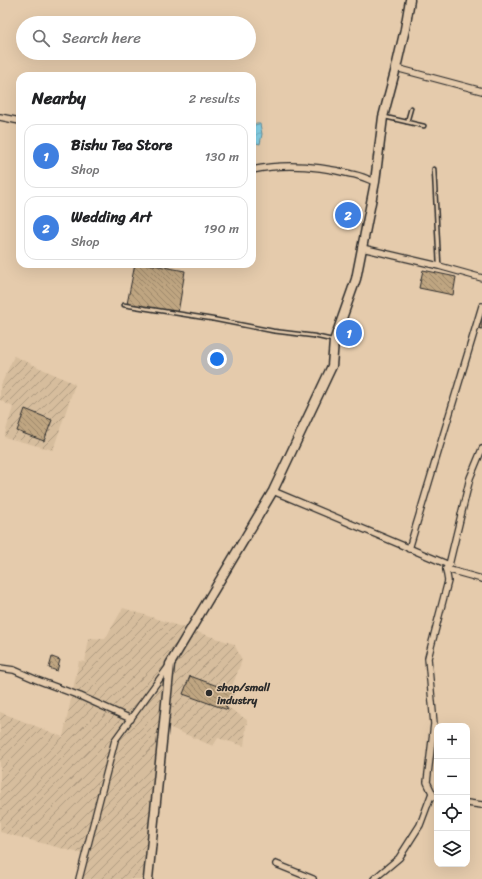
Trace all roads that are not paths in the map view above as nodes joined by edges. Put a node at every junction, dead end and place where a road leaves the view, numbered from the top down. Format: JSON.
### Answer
{"nodes":[{"id":1,"x":410,"y":0,"type":"edge"},
{"id":2,"x":396,"y":68,"type":"junction"},
{"id":3,"x":482,"y":91,"type":"edge"},
{"id":4,"x":411,"y":108,"type":"dead end"},
{"id":5,"x":0,"y":116,"type":"edge"},
{"id":6,"x":383,"y":117,"type":"junction"},
{"id":7,"x":16,"y":120,"type":"edge"},
{"id":8,"x":407,"y":122,"type":"junction"},
{"id":9,"x":424,"y":126,"type":"dead end"},
{"id":10,"x":256,"y":169,"type":"edge"},
{"id":11,"x":434,"y":169,"type":"dead end"},
{"id":12,"x":375,"y":182,"type":"junction"},
{"id":13,"x":362,"y":248,"type":"junction"},
{"id":14,"x":439,"y":266,"type":"junction"},
{"id":15,"x":482,"y":278,"type":"edge"},
{"id":16,"x":124,"y":304,"type":"dead end"},
{"id":17,"x":482,"y":306,"type":"edge"},
{"id":18,"x":334,"y":341,"type":"junction"},
{"id":19,"x":482,"y":449,"type":"edge"},
{"id":20,"x":273,"y":491,"type":"junction"},
{"id":21,"x":409,"y":548,"type":"junction"},
{"id":22,"x":448,"y":567,"type":"junction"},
{"id":23,"x":482,"y":579,"type":"edge"},
{"id":24,"x":170,"y":664,"type":"junction"},
{"id":25,"x":0,"y":668,"type":"edge"},
{"id":26,"x":131,"y":719,"type":"junction"},
{"id":27,"x":432,"y":793,"type":"junction"},
{"id":28,"x":434,"y":797,"type":"edge"},
{"id":29,"x":470,"y":803,"type":"edge"},
{"id":30,"x":482,"y":805,"type":"edge"},
{"id":31,"x":276,"y":864,"type":"dead end"},
{"id":32,"x":78,"y":879,"type":"edge"},
{"id":33,"x":148,"y":879,"type":"edge"},
{"id":34,"x":313,"y":879,"type":"edge"},
{"id":35,"x":374,"y":879,"type":"edge"}],
"edges":[{"from":1,"to":2,"type":"main road"},
{"from":2,"to":3,"type":"street"},
{"from":2,"to":6,"type":"main road"},
{"from":4,"to":8,"type":"lane"},
{"from":5,"to":7,"type":"street"},
{"from":6,"to":8,"type":"lane"},
{"from":6,"to":12,"type":"main road"},
{"from":8,"to":9,"type":"lane"},
{"from":10,"to":12,"type":"street"},
{"from":11,"to":14,"type":"lane"},
{"from":12,"to":13,"type":"main road"},
{"from":13,"to":14,"type":"street"},
{"from":13,"to":18,"type":"main road"},
{"from":14,"to":15,"type":"street"},
{"from":16,"to":18,"type":"lane"},
{"from":17,"to":21,"type":"street"},
{"from":18,"to":20,"type":"main road"},
{"from":19,"to":22,"type":"street"},
{"from":20,"to":21,"type":"street"},
{"from":20,"to":24,"type":"main road"},
{"from":21,"to":22,"type":"street"},
{"from":22,"to":23,"type":"street"},
{"from":22,"to":27,"type":"street"},
{"from":24,"to":26,"type":"street"},
{"from":24,"to":33,"type":"main road"},
{"from":25,"to":26,"type":"street"},
{"from":26,"to":32,"type":"street"},
{"from":27,"to":28,"type":"street"},
{"from":27,"to":35,"type":"street"},
{"from":29,"to":30,"type":"street"},
{"from":31,"to":34,"type":"street"}]}
